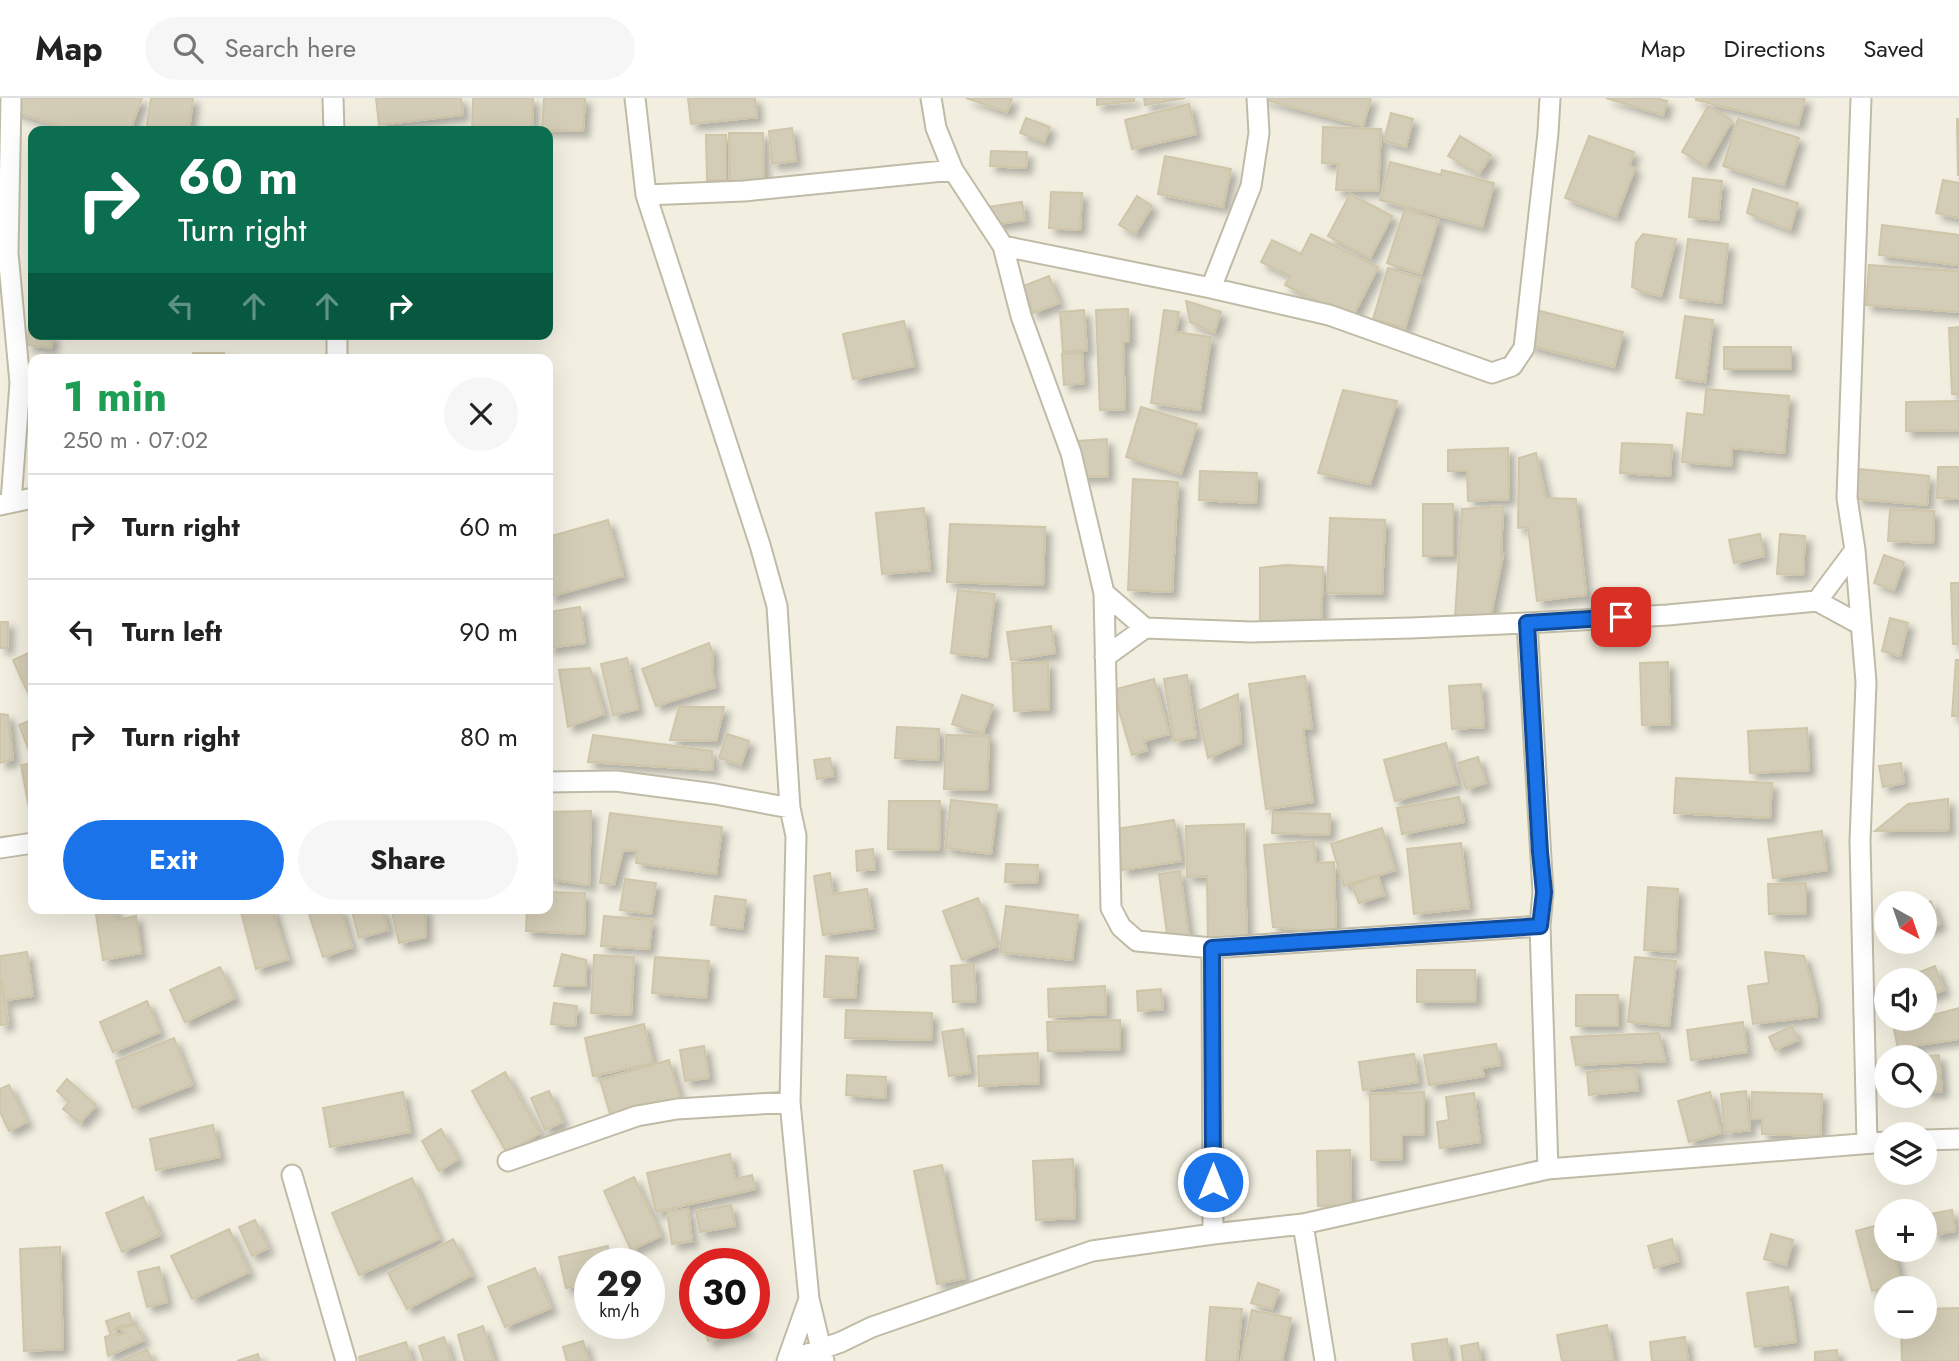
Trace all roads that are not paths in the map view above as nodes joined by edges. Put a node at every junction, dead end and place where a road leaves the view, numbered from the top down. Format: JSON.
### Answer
{"nodes":[{"id":1,"x":11,"y":98,"type":"edge"},
{"id":2,"x":333,"y":98,"type":"edge"},
{"id":3,"x":635,"y":98,"type":"edge"},
{"id":4,"x":931,"y":98,"type":"edge"},
{"id":5,"x":1257,"y":98,"type":"edge"},
{"id":6,"x":1550,"y":98,"type":"edge"},
{"id":7,"x":1861,"y":98,"type":"edge"},
{"id":8,"x":334,"y":126,"type":"edge"},
{"id":9,"x":953,"y":170,"type":"junction"},
{"id":10,"x":646,"y":195,"type":"junction"},
{"id":11,"x":1003,"y":246,"type":"junction"},
{"id":12,"x":1211,"y":288,"type":"junction"},
{"id":13,"x":28,"y":499,"type":"edge"},
{"id":14,"x":5,"y":504,"type":"edge"},
{"id":15,"x":1855,"y":550,"type":"junction"},
{"id":16,"x":1104,"y":593,"type":"junction"},
{"id":17,"x":1817,"y":601,"type":"junction"},
{"id":18,"x":1527,"y":623,"type":"junction"},
{"id":19,"x":1861,"y":625,"type":"junction"},
{"id":20,"x":1145,"y":628,"type":"junction"},
{"id":21,"x":1105,"y":657,"type":"junction"},
{"id":22,"x":553,"y":782,"type":"edge"},
{"id":23,"x":790,"y":808,"type":"junction"},
{"id":24,"x":28,"y":844,"type":"edge"},
{"id":25,"x":0,"y":848,"type":"edge"},
{"id":26,"x":1540,"y":926,"type":"junction"},
{"id":27,"x":1212,"y":948,"type":"junction"},
{"id":28,"x":790,"y":1102,"type":"junction"},
{"id":29,"x":1876,"y":1122,"type":"edge"},
{"id":30,"x":1959,"y":1139,"type":"edge"},
{"id":31,"x":1937,"y":1140,"type":"edge"},
{"id":32,"x":1874,"y":1142,"type":"edge"},
{"id":33,"x":508,"y":1161,"type":"dead end"},
{"id":34,"x":1548,"y":1169,"type":"junction"},
{"id":35,"x":292,"y":1175,"type":"dead end"},
{"id":36,"x":1303,"y":1224,"type":"junction"},
{"id":37,"x":1213,"y":1234,"type":"junction"},
{"id":38,"x":809,"y":1299,"type":"junction"},
{"id":39,"x":823,"y":1355,"type":"edge"},
{"id":40,"x":346,"y":1361,"type":"edge"},
{"id":41,"x":788,"y":1361,"type":"edge"},
{"id":42,"x":1325,"y":1361,"type":"edge"}],
"edges":[{"from":1,"to":14,"type":"street"},
{"from":2,"to":8,"type":"street"},
{"from":3,"to":10,"type":"street"},
{"from":4,"to":9,"type":"street"},
{"from":5,"to":12,"type":"street"},
{"from":6,"to":12,"type":"street"},
{"from":7,"to":15,"type":"street"},
{"from":9,"to":10,"type":"street"},
{"from":9,"to":11,"type":"street"},
{"from":10,"to":23,"type":"street"},
{"from":11,"to":12,"type":"street"},
{"from":11,"to":16,"type":"street"},
{"from":13,"to":14,"type":"street"},
{"from":15,"to":17,"type":"street"},
{"from":15,"to":19,"type":"street"},
{"from":16,"to":20,"type":"street"},
{"from":16,"to":21,"type":"street"},
{"from":17,"to":18,"type":"street"},
{"from":17,"to":19,"type":"street"},
{"from":18,"to":20,"type":"street"},
{"from":18,"to":26,"type":"street"},
{"from":19,"to":29,"type":"street"},
{"from":20,"to":21,"type":"street"},
{"from":21,"to":27,"type":"street"},
{"from":22,"to":23,"type":"street"},
{"from":23,"to":28,"type":"street"},
{"from":24,"to":25,"type":"street"},
{"from":26,"to":27,"type":"street"},
{"from":26,"to":34,"type":"street"},
{"from":27,"to":37,"type":"street"},
{"from":28,"to":33,"type":"street"},
{"from":28,"to":38,"type":"street"},
{"from":30,"to":31,"type":"street"},
{"from":32,"to":34,"type":"street"},
{"from":34,"to":36,"type":"street"},
{"from":35,"to":40,"type":"street"},
{"from":36,"to":37,"type":"street"},
{"from":36,"to":42,"type":"street"},
{"from":37,"to":39,"type":"street"},
{"from":38,"to":39,"type":"street"},
{"from":38,"to":41,"type":"street"},
{"from":39,"to":41,"type":"street"}]}
